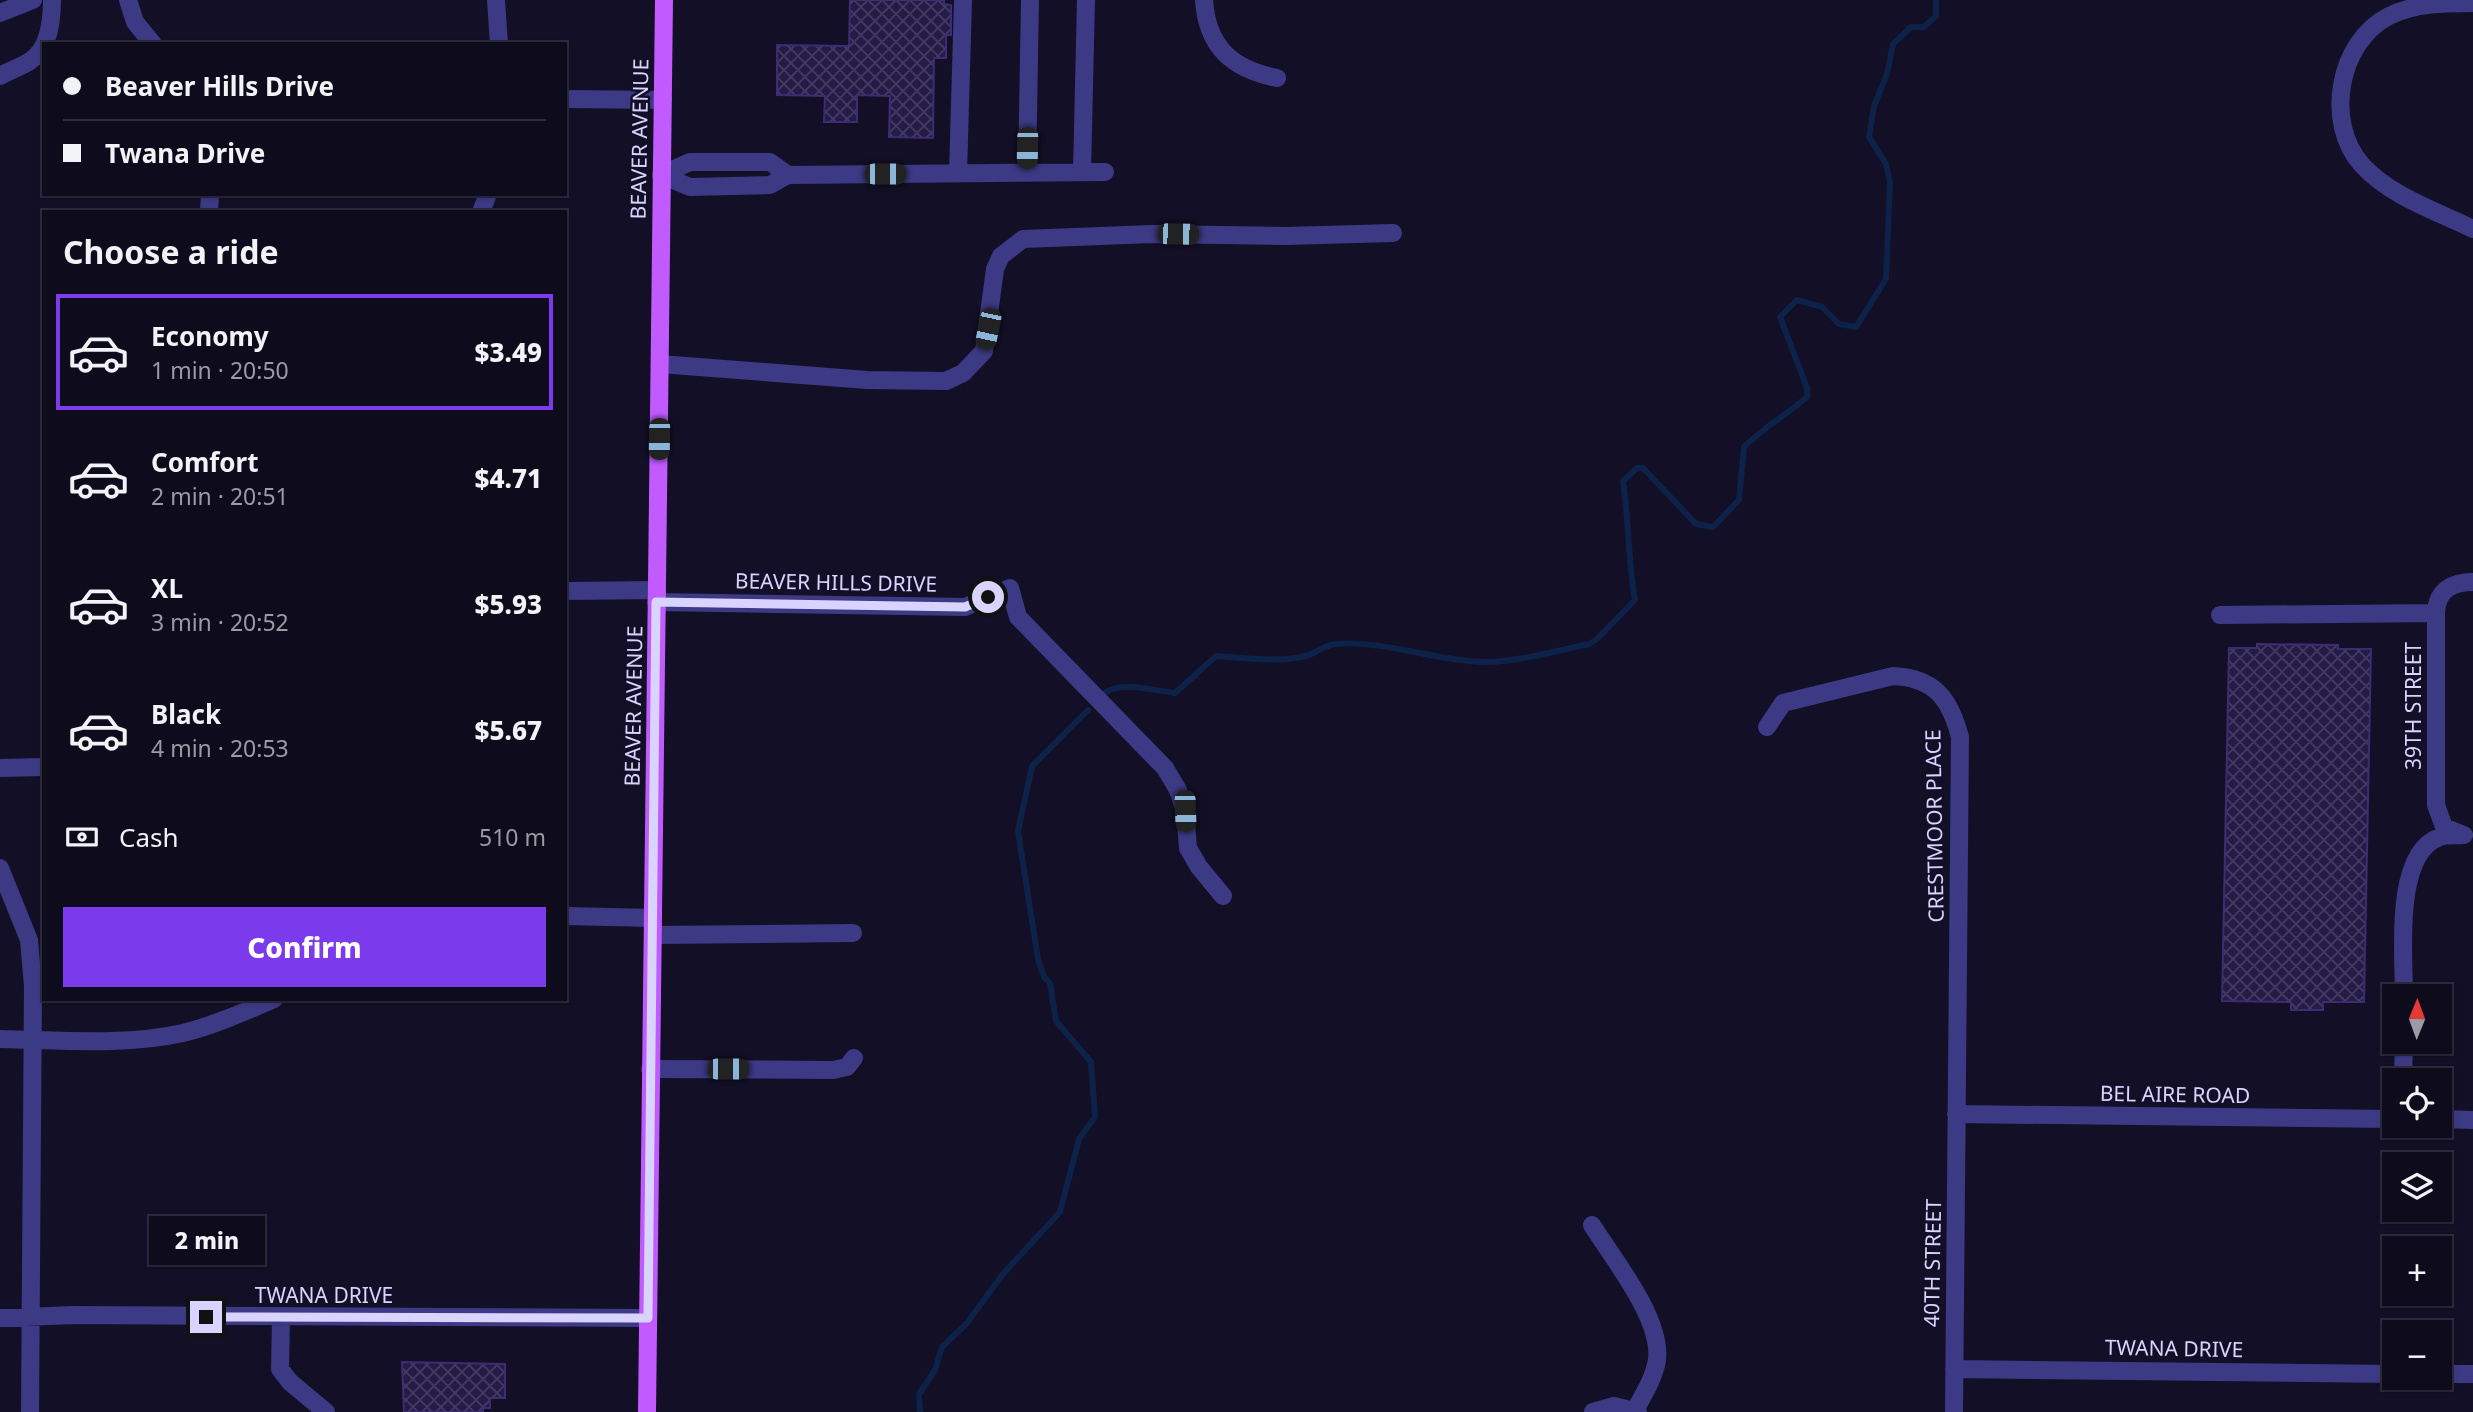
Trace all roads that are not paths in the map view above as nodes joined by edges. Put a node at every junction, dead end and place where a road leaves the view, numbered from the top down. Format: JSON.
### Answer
{"nodes":[{"id":1,"x":33,"y":0,"type":"edge"},
{"id":2,"x":52,"y":0,"type":"edge"},
{"id":3,"x":128,"y":0,"type":"edge"},
{"id":4,"x":496,"y":0,"type":"edge"},
{"id":5,"x":664,"y":0,"type":"edge"},
{"id":6,"x":963,"y":0,"type":"edge"},
{"id":7,"x":1030,"y":0,"type":"edge"},
{"id":8,"x":1086,"y":0,"type":"edge"},
{"id":9,"x":1204,"y":0,"type":"edge"},
{"id":10,"x":2473,"y":3,"type":"edge"},
{"id":11,"x":0,"y":13,"type":"edge"},
{"id":12,"x":45,"y":42,"type":"edge"},
{"id":13,"x":151,"y":42,"type":"edge"},
{"id":14,"x":499,"y":42,"type":"edge"},
{"id":15,"x":42,"y":48,"type":"edge"},
{"id":16,"x":0,"y":76,"type":"edge"},
{"id":17,"x":1277,"y":78,"type":"dead end"},
{"id":18,"x":567,"y":99,"type":"edge"},
{"id":19,"x":663,"y":100,"type":"junction"},
{"id":20,"x":1105,"y":172,"type":"dead end"},
{"id":21,"x":1027,"y":173,"type":"junction"},
{"id":22,"x":1082,"y":173,"type":"junction"},
{"id":23,"x":958,"y":174,"type":"junction"},
{"id":24,"x":661,"y":175,"type":"junction"},
{"id":25,"x":788,"y":175,"type":"junction"},
{"id":26,"x":2473,"y":229,"type":"edge"},
{"id":27,"x":1393,"y":233,"type":"dead end"},
{"id":28,"x":660,"y":364,"type":"junction"},
{"id":29,"x":2471,"y":582,"type":"edge"},
{"id":30,"x":567,"y":591,"type":"edge"},
{"id":31,"x":657,"y":596,"type":"junction"},
{"id":32,"x":2436,"y":613,"type":"junction"},
{"id":33,"x":2220,"y":615,"type":"dead end"},
{"id":34,"x":1767,"y":727,"type":"dead end"},
{"id":35,"x":42,"y":767,"type":"edge"},
{"id":36,"x":0,"y":768,"type":"edge"},
{"id":37,"x":2468,"y":835,"type":"edge"},
{"id":38,"x":0,"y":868,"type":"edge"},
{"id":39,"x":1223,"y":896,"type":"dead end"},
{"id":40,"x":567,"y":916,"type":"edge"},
{"id":41,"x":653,"y":927,"type":"junction"},
{"id":42,"x":853,"y":933,"type":"dead end"},
{"id":43,"x":2404,"y":984,"type":"edge"},
{"id":44,"x":270,"y":1001,"type":"edge"},
{"id":45,"x":0,"y":1039,"type":"edge"},
{"id":46,"x":31,"y":1039,"type":"junction"},
{"id":47,"x":854,"y":1058,"type":"dead end"},
{"id":48,"x":650,"y":1069,"type":"junction"},
{"id":49,"x":1956,"y":1114,"type":"junction"},
{"id":50,"x":2382,"y":1119,"type":"edge"},
{"id":51,"x":2452,"y":1119,"type":"edge"},
{"id":52,"x":2473,"y":1120,"type":"edge"},
{"id":53,"x":1592,"y":1225,"type":"dead end"},
{"id":54,"x":0,"y":1318,"type":"edge"},
{"id":55,"x":32,"y":1318,"type":"junction"},
{"id":56,"x":281,"y":1318,"type":"junction"},
{"id":57,"x":648,"y":1318,"type":"junction"},
{"id":58,"x":1954,"y":1369,"type":"junction"},
{"id":59,"x":2382,"y":1374,"type":"edge"},
{"id":60,"x":2452,"y":1374,"type":"edge"},
{"id":61,"x":2473,"y":1374,"type":"edge"},
{"id":62,"x":1636,"y":1411,"type":"edge"},
{"id":63,"x":30,"y":1412,"type":"edge"},
{"id":64,"x":326,"y":1412,"type":"edge"},
{"id":65,"x":647,"y":1412,"type":"edge"},
{"id":66,"x":1593,"y":1412,"type":"edge"},
{"id":67,"x":1954,"y":1412,"type":"edge"}],
"edges":[{"from":1,"to":11,"type":"street"},
{"from":2,"to":12,"type":"street"},
{"from":3,"to":13,"type":"street"},
{"from":4,"to":14,"type":"street"},
{"from":5,"to":19,"type":"main road","name":"BEAVER AVENUE"},
{"from":6,"to":23,"type":"street"},
{"from":7,"to":21,"type":"street"},
{"from":8,"to":22,"type":"street"},
{"from":9,"to":17,"type":"street"},
{"from":10,"to":26,"type":"street"},
{"from":15,"to":16,"type":"street"},
{"from":18,"to":19,"type":"street"},
{"from":19,"to":24,"type":"main road","name":"BEAVER AVENUE"},
{"from":20,"to":22,"type":"street"},
{"from":21,"to":22,"type":"street"},
{"from":21,"to":23,"type":"street"},
{"from":23,"to":25,"type":"street"},
{"from":24,"to":25,"type":"street"},
{"from":24,"to":25,"type":"street"},
{"from":24,"to":28,"type":"main road","name":"BEAVER AVENUE"},
{"from":27,"to":28,"type":"street"},
{"from":28,"to":31,"type":"main road","name":"BEAVER AVENUE"},
{"from":29,"to":32,"type":"street","name":"39TH STREET"},
{"from":30,"to":31,"type":"street"},
{"from":31,"to":39,"type":"street","name":"BEAVER HILLS DRIVE"},
{"from":31,"to":41,"type":"main road","name":"BEAVER AVENUE"},
{"from":32,"to":33,"type":"street"},
{"from":32,"to":37,"type":"street","name":"39TH STREET"},
{"from":34,"to":49,"type":"street","name":"CRESTMOOR PLACE"},
{"from":35,"to":36,"type":"street"},
{"from":37,"to":43,"type":"street"},
{"from":38,"to":46,"type":"street"},
{"from":40,"to":41,"type":"street"},
{"from":41,"to":42,"type":"street"},
{"from":41,"to":48,"type":"main road","name":"BEAVER AVENUE"},
{"from":44,"to":46,"type":"street"},
{"from":45,"to":46,"type":"street"},
{"from":46,"to":55,"type":"street"},
{"from":47,"to":48,"type":"street"},
{"from":48,"to":57,"type":"main road","name":"BEAVER AVENUE"},
{"from":49,"to":50,"type":"street","name":"BEL AIRE ROAD"},
{"from":49,"to":58,"type":"street","name":"40TH STREET"},
{"from":51,"to":52,"type":"street"},
{"from":53,"to":62,"type":"street"},
{"from":54,"to":55,"type":"street","name":"TWANA DRIVE"},
{"from":55,"to":56,"type":"street","name":"TWANA DRIVE"},
{"from":55,"to":63,"type":"street"},
{"from":56,"to":57,"type":"street","name":"TWANA DRIVE"},
{"from":56,"to":64,"type":"street"},
{"from":57,"to":65,"type":"main road","name":"BEAVER AVENUE"},
{"from":58,"to":59,"type":"street","name":"TWANA DRIVE"},
{"from":58,"to":67,"type":"street","name":"40TH STREET"},
{"from":60,"to":61,"type":"street"},
{"from":62,"to":66,"type":"street"}]}
